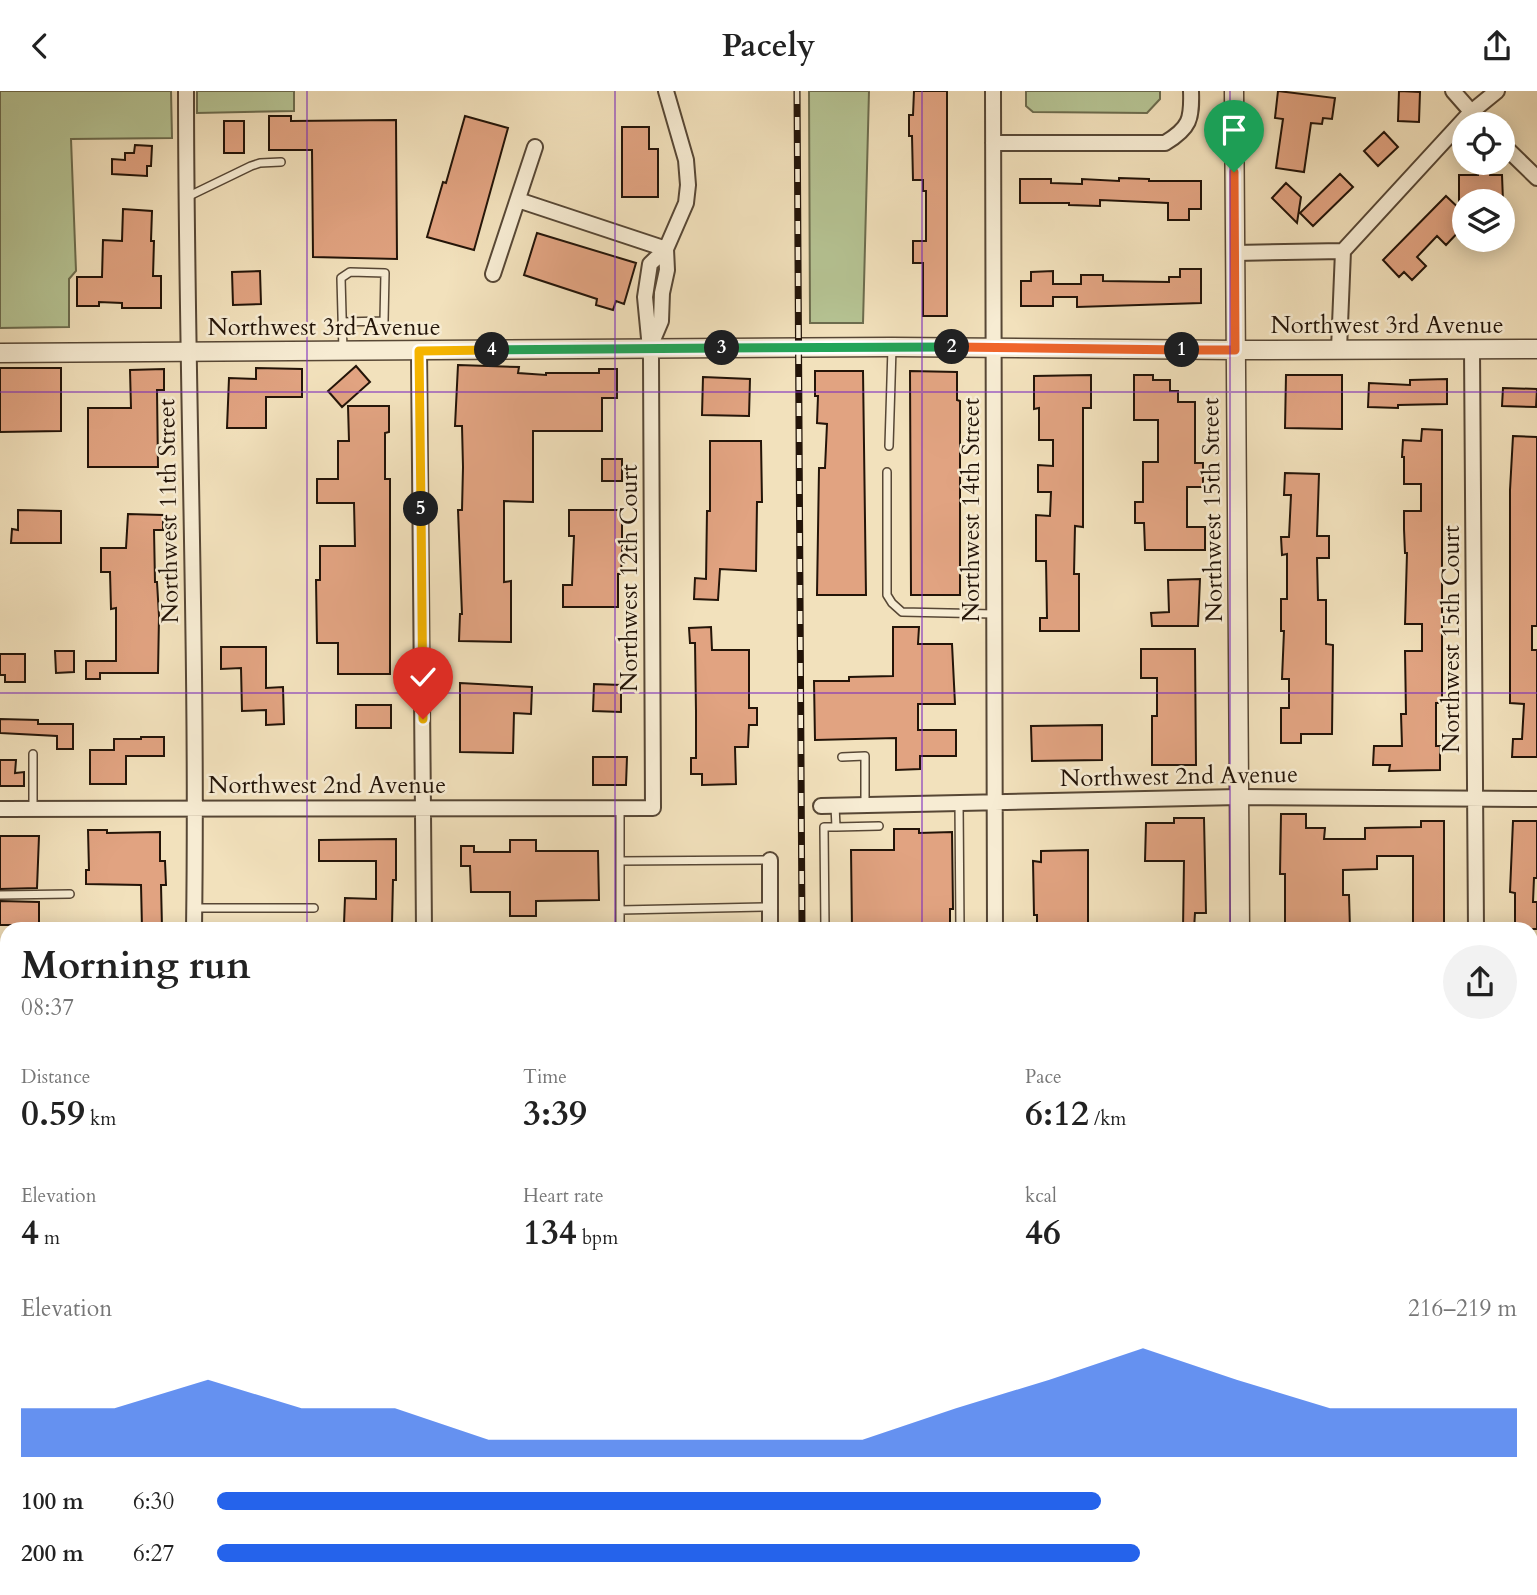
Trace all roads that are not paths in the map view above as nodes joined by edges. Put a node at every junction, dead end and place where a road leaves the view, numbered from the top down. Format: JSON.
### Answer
{"nodes":[{"id":1,"x":186,"y":91,"type":"edge"},
{"id":2,"x":666,"y":91,"type":"edge"},
{"id":3,"x":993,"y":91,"type":"edge"},
{"id":4,"x":1191,"y":91,"type":"edge"},
{"id":5,"x":1234,"y":91,"type":"edge"},
{"id":6,"x":1453,"y":91,"type":"edge"},
{"id":7,"x":1497,"y":91,"type":"edge"},
{"id":8,"x":1469,"y":112,"type":"edge"},
{"id":9,"x":1471,"y":112,"type":"edge"},
{"id":10,"x":1452,"y":133,"type":"edge"},
{"id":11,"x":993,"y":143,"type":"junction"},
{"id":12,"x":535,"y":147,"type":"dead end"},
{"id":13,"x":1515,"y":157,"type":"edge"},
{"id":14,"x":281,"y":162,"type":"dead end"},
{"id":15,"x":1537,"y":178,"type":"edge"},
{"id":16,"x":186,"y":198,"type":"junction"},
{"id":17,"x":518,"y":200,"type":"junction"},
{"id":18,"x":666,"y":249,"type":"junction"},
{"id":19,"x":1343,"y":251,"type":"junction"},
{"id":20,"x":1235,"y":253,"type":"junction"},
{"id":21,"x":493,"y":274,"type":"dead end"},
{"id":22,"x":342,"y":322,"type":"junction"},
{"id":23,"x":892,"y":347,"type":"junction"},
{"id":24,"x":994,"y":347,"type":"junction"},
{"id":25,"x":649,"y":348,"type":"junction"},
{"id":26,"x":1339,"y":349,"type":"junction"},
{"id":27,"x":1472,"y":349,"type":"junction"},
{"id":28,"x":1537,"y":349,"type":"edge"},
{"id":29,"x":1235,"y":350,"type":"junction"},
{"id":30,"x":344,"y":351,"type":"junction"},
{"id":31,"x":419,"y":351,"type":"junction"},
{"id":32,"x":188,"y":352,"type":"junction"},
{"id":33,"x":0,"y":353,"type":"edge"},
{"id":34,"x":889,"y":446,"type":"dead end"},
{"id":35,"x":887,"y":472,"type":"dead end"},
{"id":36,"x":993,"y":614,"type":"junction"},
{"id":37,"x":33,"y":754,"type":"dead end"},
{"id":38,"x":842,"y":757,"type":"dead end"},
{"id":39,"x":1239,"y":797,"type":"junction"},
{"id":40,"x":1475,"y":797,"type":"junction"},
{"id":41,"x":1537,"y":799,"type":"edge"},
{"id":42,"x":993,"y":802,"type":"junction"},
{"id":43,"x":959,"y":803,"type":"junction"},
{"id":44,"x":865,"y":805,"type":"junction"},
{"id":45,"x":828,"y":806,"type":"joint"},
{"id":46,"x":196,"y":808,"type":"junction"},
{"id":47,"x":620,"y":808,"type":"junction"},
{"id":48,"x":653,"y":808,"type":"joint"},
{"id":49,"x":0,"y":809,"type":"edge"},
{"id":50,"x":33,"y":809,"type":"junction"},
{"id":51,"x":424,"y":809,"type":"junction"},
{"id":52,"x":879,"y":826,"type":"dead end"},
{"id":53,"x":836,"y":827,"type":"junction"},
{"id":54,"x":769,"y":860,"type":"joint"},
{"id":55,"x":620,"y":861,"type":"junction"},
{"id":56,"x":70,"y":894,"type":"dead end"},
{"id":57,"x":0,"y":895,"type":"edge"},
{"id":58,"x":770,"y":907,"type":"junction"},
{"id":59,"x":194,"y":908,"type":"junction"},
{"id":60,"x":314,"y":908,"type":"dead end"},
{"id":61,"x":620,"y":910,"type":"junction"},
{"id":62,"x":194,"y":922,"type":"edge"},
{"id":63,"x":424,"y":922,"type":"edge"},
{"id":64,"x":620,"y":922,"type":"edge"},
{"id":65,"x":770,"y":922,"type":"edge"},
{"id":66,"x":825,"y":922,"type":"edge"},
{"id":67,"x":960,"y":922,"type":"edge"},
{"id":68,"x":995,"y":922,"type":"edge"},
{"id":69,"x":1240,"y":922,"type":"edge"},
{"id":70,"x":1476,"y":922,"type":"edge"}],
"edges":[{"from":1,"to":16,"type":"street","name":"Northwest 11th Street"},
{"from":2,"to":18,"type":"street"},
{"from":3,"to":11,"type":"street","name":"Northwest 14th Street"},
{"from":4,"to":11,"type":"street"},
{"from":5,"to":20,"type":"street","name":"Northwest 15th Street"},
{"from":6,"to":8,"type":"street"},
{"from":7,"to":9,"type":"street"},
{"from":10,"to":19,"type":"street"},
{"from":11,"to":24,"type":"street","name":"Northwest 14th Street"},
{"from":12,"to":17,"type":"street"},
{"from":13,"to":15,"type":"street"},
{"from":14,"to":16,"type":"lane"},
{"from":16,"to":32,"type":"street","name":"Northwest 11th Street"},
{"from":17,"to":18,"type":"street"},
{"from":17,"to":21,"type":"street"},
{"from":18,"to":25,"type":"street"},
{"from":19,"to":20,"type":"street"},
{"from":19,"to":26,"type":"street"},
{"from":20,"to":29,"type":"street","name":"Northwest 15th Street"},
{"from":22,"to":22,"type":"lane"},
{"from":22,"to":30,"type":"lane"},
{"from":23,"to":24,"type":"street","name":"Northwest 3rd Avenue"},
{"from":23,"to":25,"type":"street","name":"Northwest 3rd Avenue"},
{"from":23,"to":34,"type":"lane"},
{"from":24,"to":29,"type":"street","name":"Northwest 3rd Avenue"},
{"from":24,"to":36,"type":"street","name":"Northwest 14th Street"},
{"from":25,"to":31,"type":"street","name":"Northwest 3rd Avenue"},
{"from":25,"to":48,"type":"street","name":"Northwest 12th Court"},
{"from":26,"to":27,"type":"street","name":"Northwest 3rd Avenue"},
{"from":26,"to":29,"type":"street","name":"Northwest 3rd Avenue"},
{"from":27,"to":28,"type":"street","name":"Northwest 3rd Avenue"},
{"from":27,"to":40,"type":"street","name":"Northwest 15th Court"},
{"from":29,"to":39,"type":"street","name":"Northwest 15th Street"},
{"from":30,"to":31,"type":"street","name":"Northwest 3rd Avenue"},
{"from":30,"to":32,"type":"street","name":"Northwest 3rd Avenue"},
{"from":31,"to":51,"type":"street"},
{"from":32,"to":33,"type":"street","name":"Northwest 3rd Avenue"},
{"from":32,"to":46,"type":"street","name":"Northwest 11th Street"},
{"from":35,"to":36,"type":"lane"},
{"from":36,"to":42,"type":"street","name":"Northwest 14th Street"},
{"from":37,"to":50,"type":"lane"},
{"from":38,"to":44,"type":"lane"},
{"from":39,"to":40,"type":"street","name":"Northwest 2nd Avenue"},
{"from":39,"to":42,"type":"street","name":"Northwest 2nd Avenue"},
{"from":39,"to":69,"type":"street","name":"Northwest 15th Street"},
{"from":40,"to":41,"type":"street","name":"Northwest 2nd Avenue"},
{"from":40,"to":70,"type":"street","name":"Northwest 15th Court"},
{"from":42,"to":43,"type":"street","name":"Northwest 2nd Avenue"},
{"from":42,"to":68,"type":"street","name":"Northwest 14th Street"},
{"from":43,"to":44,"type":"street","name":"Northwest 2nd Avenue"},
{"from":43,"to":67,"type":"lane"},
{"from":44,"to":45,"type":"street","name":"Northwest 2nd Avenue"},
{"from":45,"to":53,"type":"lane"},
{"from":46,"to":50,"type":"street","name":"Northwest 2nd Avenue"},
{"from":46,"to":51,"type":"street","name":"Northwest 2nd Avenue"},
{"from":46,"to":59,"type":"street","name":"Northwest 11th Street"},
{"from":47,"to":48,"type":"street","name":"Northwest 2nd Avenue"},
{"from":47,"to":51,"type":"street","name":"Northwest 2nd Avenue"},
{"from":47,"to":55,"type":"lane"},
{"from":49,"to":50,"type":"street","name":"Northwest 2nd Avenue"},
{"from":51,"to":63,"type":"street"},
{"from":52,"to":53,"type":"lane"},
{"from":53,"to":66,"type":"lane"},
{"from":54,"to":55,"type":"lane"},
{"from":54,"to":58,"type":"street"},
{"from":55,"to":61,"type":"lane"},
{"from":56,"to":57,"type":"lane"},
{"from":58,"to":61,"type":"lane"},
{"from":58,"to":65,"type":"street"},
{"from":59,"to":60,"type":"lane"},
{"from":59,"to":62,"type":"street","name":"Northwest 11th Street"},
{"from":61,"to":64,"type":"lane"}]}
